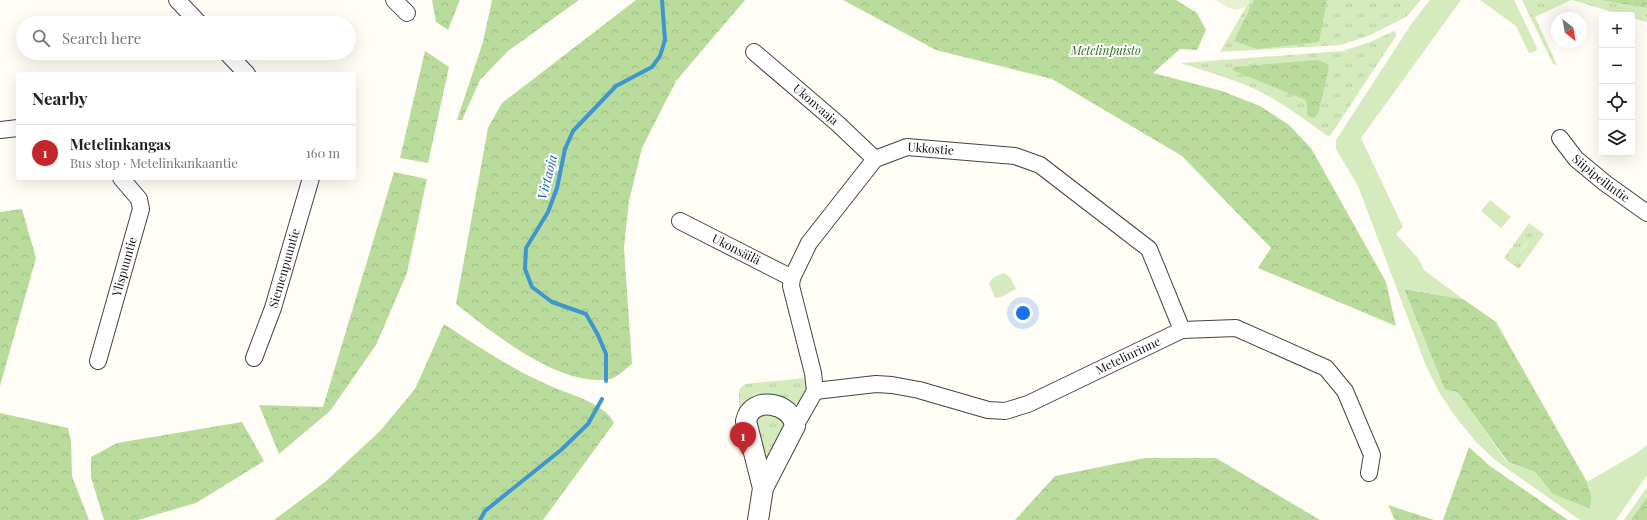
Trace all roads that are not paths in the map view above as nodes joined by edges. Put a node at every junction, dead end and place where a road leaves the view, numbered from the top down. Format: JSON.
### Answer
{"nodes":[{"id":1,"x":177,"y":0,"type":"edge"},
{"id":2,"x":394,"y":0,"type":"edge"},
{"id":3,"x":407,"y":13,"type":"dead end"},
{"id":4,"x":192,"y":16,"type":"edge"},
{"id":5,"x":754,"y":52,"type":"dead end"},
{"id":6,"x":234,"y":60,"type":"edge"},
{"id":7,"x":245,"y":72,"type":"edge"},
{"id":8,"x":16,"y":128,"type":"edge"},
{"id":9,"x":0,"y":130,"type":"edge"},
{"id":10,"x":1560,"y":138,"type":"dead end"},
{"id":11,"x":875,"y":158,"type":"junction"},
{"id":12,"x":123,"y":180,"type":"edge"},
{"id":13,"x":310,"y":180,"type":"edge"},
{"id":14,"x":1647,"y":213,"type":"edge"},
{"id":15,"x":680,"y":221,"type":"dead end"},
{"id":16,"x":792,"y":278,"type":"junction"},
{"id":17,"x":1182,"y":330,"type":"junction"},
{"id":18,"x":254,"y":358,"type":"dead end"},
{"id":19,"x":98,"y":361,"type":"dead end"},
{"id":20,"x":815,"y":391,"type":"junction"},
{"id":21,"x":795,"y":426,"type":"junction"},
{"id":22,"x":1369,"y":473,"type":"dead end"},
{"id":23,"x":764,"y":488,"type":"junction"},
{"id":24,"x":762,"y":518,"type":"edge"}],
"edges":[{"from":1,"to":4,"type":"street"},
{"from":2,"to":3,"type":"street"},
{"from":5,"to":11,"type":"street","name":"Ukonvaaja"},
{"from":6,"to":7,"type":"street"},
{"from":8,"to":9,"type":"street"},
{"from":10,"to":14,"type":"street","name":"Siipipeilintie"},
{"from":11,"to":16,"type":"street"},
{"from":11,"to":17,"type":"street","name":"Ukkostie"},
{"from":12,"to":19,"type":"street","name":"Ylispuuntie"},
{"from":13,"to":18,"type":"street","name":"Siemenpuuntie"},
{"from":15,"to":16,"type":"street","name":"Ukonsäilä"},
{"from":16,"to":20,"type":"street"},
{"from":17,"to":20,"type":"street","name":"Metelinrinne"},
{"from":17,"to":22,"type":"street","name":"Metelinrinne"},
{"from":20,"to":21,"type":"street"},
{"from":21,"to":23,"type":"street"},
{"from":21,"to":23,"type":"street"},
{"from":23,"to":24,"type":"street"}]}
